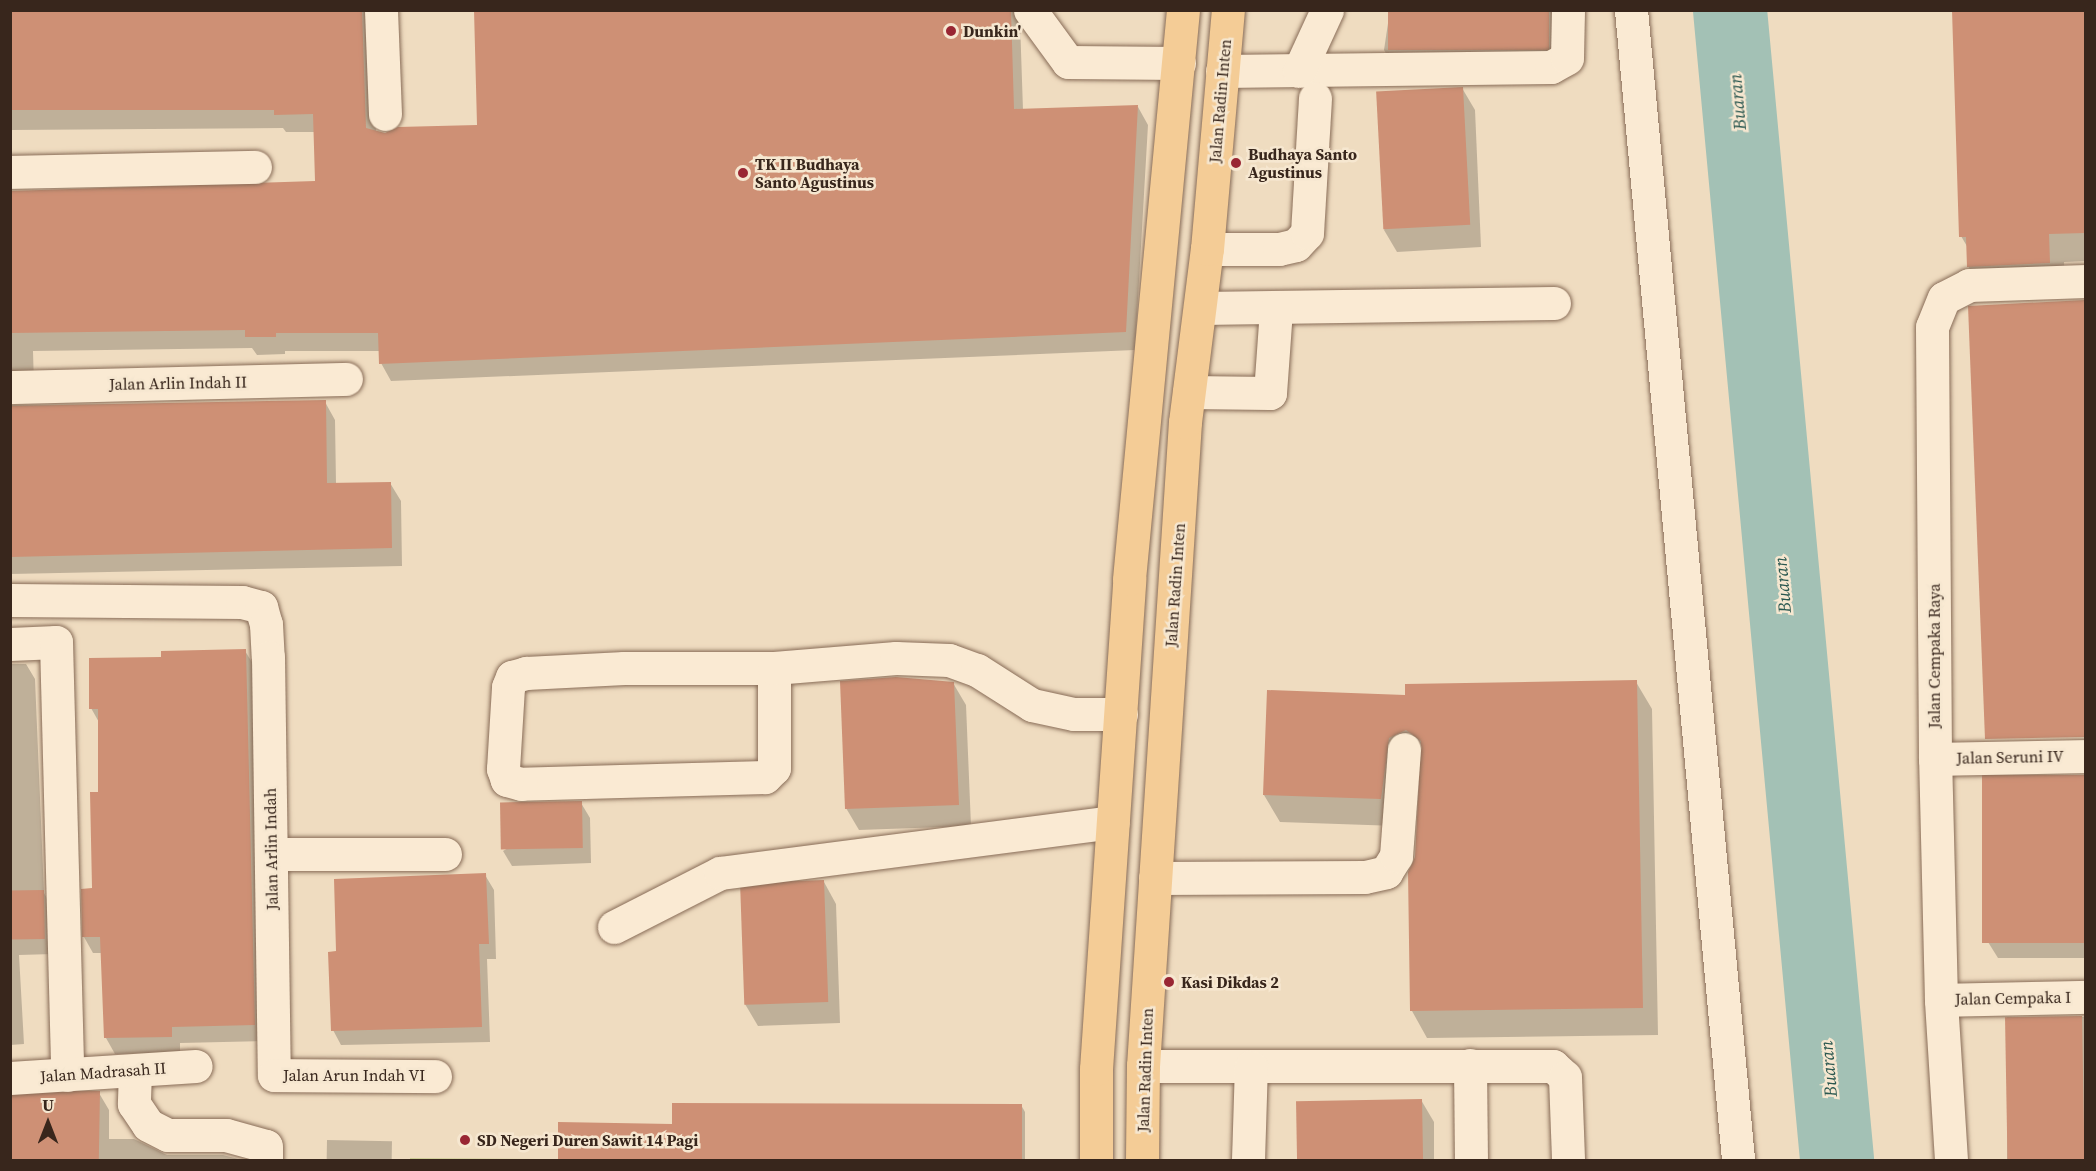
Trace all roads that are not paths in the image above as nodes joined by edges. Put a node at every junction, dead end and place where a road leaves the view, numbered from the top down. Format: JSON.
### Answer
{"nodes":[{"id":1,"x":381,"y":10,"type":"edge"},
{"id":2,"x":1030,"y":10,"type":"edge"},
{"id":3,"x":1183,"y":10,"type":"edge"},
{"id":4,"x":1228,"y":10,"type":"edge"},
{"id":5,"x":1327,"y":10,"type":"edge"},
{"id":6,"x":1568,"y":10,"type":"edge"},
{"id":7,"x":1631,"y":10,"type":"edge"},
{"id":8,"x":1179,"y":63,"type":"junction"},
{"id":9,"x":1222,"y":71,"type":"junction"},
{"id":10,"x":1299,"y":71,"type":"junction"},
{"id":11,"x":1316,"y":98,"type":"dead end"},
{"id":12,"x":385,"y":114,"type":"dead end"},
{"id":13,"x":255,"y":167,"type":"dead end"},
{"id":14,"x":10,"y":172,"type":"edge"},
{"id":15,"x":1207,"y":249,"type":"junction"},
{"id":16,"x":2085,"y":281,"type":"edge"},
{"id":17,"x":1554,"y":303,"type":"dead end"},
{"id":18,"x":1200,"y":308,"type":"junction"},
{"id":19,"x":1276,"y":309,"type":"junction"},
{"id":20,"x":346,"y":379,"type":"dead end"},
{"id":21,"x":10,"y":387,"type":"edge"},
{"id":22,"x":1189,"y":392,"type":"junction"},
{"id":23,"x":10,"y":600,"type":"edge"},
{"id":24,"x":10,"y":644,"type":"edge"},
{"id":25,"x":774,"y":668,"type":"junction"},
{"id":26,"x":1121,"y":714,"type":"junction"},
{"id":27,"x":1404,"y":749,"type":"dead end"},
{"id":28,"x":2085,"y":756,"type":"edge"},
{"id":29,"x":1935,"y":759,"type":"junction"},
{"id":30,"x":1113,"y":822,"type":"junction"},
{"id":31,"x":445,"y":854,"type":"dead end"},
{"id":32,"x":271,"y":855,"type":"junction"},
{"id":33,"x":1155,"y":878,"type":"junction"},
{"id":34,"x":614,"y":927,"type":"dead end"},
{"id":35,"x":2085,"y":997,"type":"edge"},
{"id":36,"x":1941,"y":1000,"type":"junction"},
{"id":37,"x":1470,"y":1065,"type":"junction"},
{"id":38,"x":196,"y":1066,"type":"dead end"},
{"id":39,"x":1143,"y":1066,"type":"junction"},
{"id":40,"x":1251,"y":1067,"type":"junction"},
{"id":41,"x":135,"y":1071,"type":"junction"},
{"id":42,"x":67,"y":1075,"type":"junction"},
{"id":43,"x":274,"y":1075,"type":"joint"},
{"id":44,"x":435,"y":1076,"type":"dead end"},
{"id":45,"x":10,"y":1078,"type":"edge"},
{"id":46,"x":266,"y":1161,"type":"edge"},
{"id":47,"x":1096,"y":1161,"type":"edge"},
{"id":48,"x":1142,"y":1161,"type":"edge"},
{"id":49,"x":1248,"y":1161,"type":"edge"},
{"id":50,"x":1471,"y":1161,"type":"edge"},
{"id":51,"x":1568,"y":1161,"type":"edge"},
{"id":52,"x":1738,"y":1161,"type":"edge"},
{"id":53,"x":1951,"y":1161,"type":"edge"}],
"edges":[{"from":1,"to":12,"type":"street"},
{"from":2,"to":8,"type":"street"},
{"from":3,"to":8,"type":"main road"},
{"from":4,"to":9,"type":"main road","name":"Jalan Radin Inten"},
{"from":5,"to":10,"type":"street"},
{"from":6,"to":10,"type":"street"},
{"from":7,"to":52,"type":"street"},
{"from":8,"to":26,"type":"main road"},
{"from":9,"to":10,"type":"street"},
{"from":9,"to":15,"type":"main road","name":"Jalan Radin Inten"},
{"from":11,"to":15,"type":"street"},
{"from":13,"to":14,"type":"street"},
{"from":15,"to":18,"type":"main road","name":"Jalan Radin Inten"},
{"from":16,"to":29,"type":"street","name":"Jalan Cempaka Raya"},
{"from":17,"to":19,"type":"street"},
{"from":18,"to":19,"type":"street"},
{"from":18,"to":22,"type":"main road","name":"Jalan Radin Inten"},
{"from":19,"to":22,"type":"street"},
{"from":20,"to":21,"type":"street","name":"Jalan Arlin Indah II"},
{"from":22,"to":33,"type":"main road","name":"Jalan Radin Inten"},
{"from":23,"to":32,"type":"street","name":"Jalan Arlin Indah"},
{"from":24,"to":42,"type":"street"},
{"from":25,"to":25,"type":"street"},
{"from":25,"to":26,"type":"street"},
{"from":26,"to":30,"type":"main road"},
{"from":27,"to":33,"type":"street"},
{"from":28,"to":29,"type":"street","name":"Jalan Seruni IV"},
{"from":29,"to":36,"type":"street","name":"Jalan Cempaka Raya"},
{"from":30,"to":34,"type":"street"},
{"from":30,"to":47,"type":"main road"},
{"from":31,"to":32,"type":"street"},
{"from":32,"to":43,"type":"street","name":"Jalan Arlin Indah"},
{"from":33,"to":39,"type":"main road","name":"Jalan Radin Inten"},
{"from":35,"to":36,"type":"street","name":"Jalan Cempaka I"},
{"from":36,"to":53,"type":"street","name":"Jalan Cempaka Raya"},
{"from":37,"to":40,"type":"street"},
{"from":37,"to":50,"type":"street"},
{"from":37,"to":51,"type":"street"},
{"from":38,"to":41,"type":"street","name":"Jalan Madrasah II"},
{"from":39,"to":40,"type":"street"},
{"from":39,"to":48,"type":"main road","name":"Jalan Radin Inten"},
{"from":40,"to":49,"type":"street"},
{"from":41,"to":42,"type":"street","name":"Jalan Madrasah II"},
{"from":41,"to":46,"type":"street"},
{"from":42,"to":45,"type":"street","name":"Jalan Madrasah II"},
{"from":43,"to":44,"type":"street","name":"Jalan Arun Indah VI"}]}
